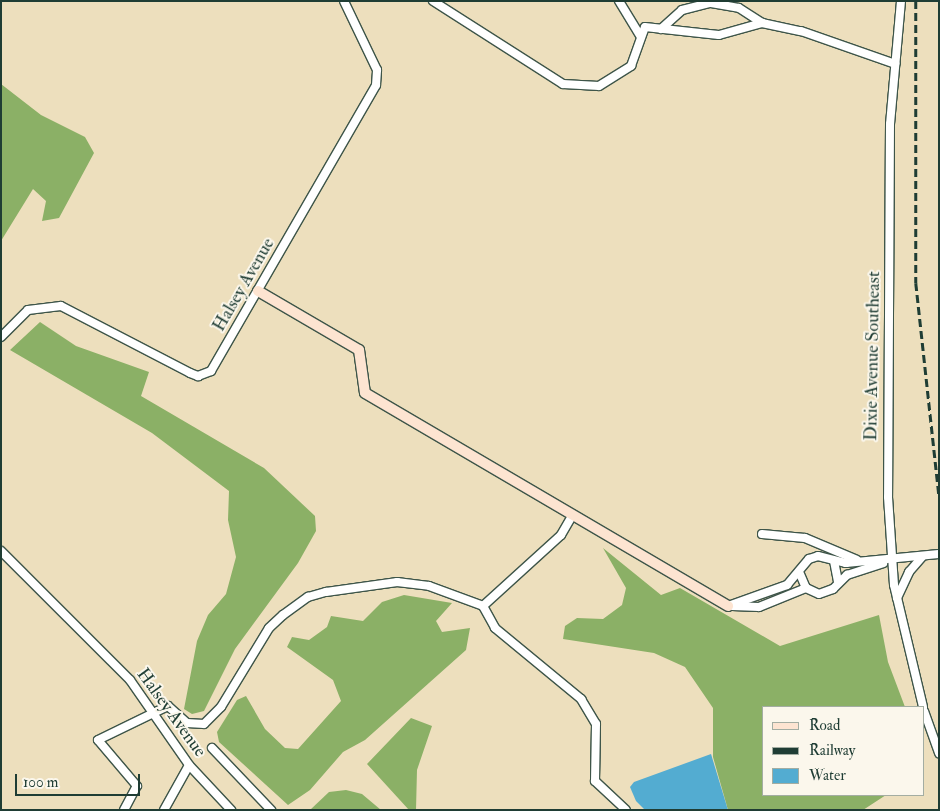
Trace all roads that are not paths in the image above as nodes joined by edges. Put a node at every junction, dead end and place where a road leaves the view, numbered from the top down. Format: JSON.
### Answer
{"nodes":[{"id":1,"x":344,"y":1,"type":"edge"},
{"id":2,"x":433,"y":1,"type":"edge"},
{"id":3,"x":619,"y":1,"type":"edge"},
{"id":4,"x":901,"y":1,"type":"edge"},
{"id":5,"x":762,"y":23,"type":"junction"},
{"id":6,"x":661,"y":30,"type":"junction"},
{"id":7,"x":641,"y":37,"type":"junction"},
{"id":8,"x":895,"y":64,"type":"junction"},
{"id":9,"x":258,"y":291,"type":"junction"},
{"id":10,"x":1,"y":337,"type":"edge"},
{"id":11,"x":572,"y":516,"type":"junction"},
{"id":12,"x":762,"y":534,"type":"dead end"},
{"id":13,"x":1,"y":551,"type":"edge"},
{"id":14,"x":939,"y":554,"type":"edge"},
{"id":15,"x":923,"y":556,"type":"junction"},
{"id":16,"x":857,"y":560,"type":"junction"},
{"id":17,"x":892,"y":560,"type":"junction"},
{"id":18,"x":834,"y":561,"type":"junction"},
{"id":19,"x":800,"y":574,"type":"junction"},
{"id":20,"x":838,"y":582,"type":"junction"},
{"id":21,"x":806,"y":588,"type":"junction"},
{"id":22,"x":897,"y":598,"type":"junction"},
{"id":23,"x":484,"y":606,"type":"junction"},
{"id":24,"x":728,"y":606,"type":"junction"},
{"id":25,"x":923,"y":706,"type":"edge"},
{"id":26,"x":155,"y":713,"type":"junction"},
{"id":27,"x":925,"y":714,"type":"edge"},
{"id":28,"x":212,"y":748,"type":"dead end"},
{"id":29,"x":939,"y":753,"type":"edge"},
{"id":30,"x":189,"y":765,"type":"junction"},
{"id":31,"x":124,"y":810,"type":"edge"},
{"id":32,"x":164,"y":810,"type":"edge"},
{"id":33,"x":231,"y":810,"type":"edge"},
{"id":34,"x":271,"y":810,"type":"edge"},
{"id":35,"x":626,"y":810,"type":"edge"}],
"edges":[{"from":1,"to":9,"type":"street","name":"Halsey Avenue"},
{"from":2,"to":7,"type":"street"},
{"from":3,"to":7,"type":"street"},
{"from":4,"to":8,"type":"street","name":"Dixie Avenue Southeast"},
{"from":5,"to":6,"type":"street"},
{"from":5,"to":6,"type":"street"},
{"from":5,"to":8,"type":"street"},
{"from":6,"to":7,"type":"street"},
{"from":8,"to":17,"type":"street","name":"Dixie Avenue Southeast"},
{"from":9,"to":10,"type":"street","name":"Halsey Avenue"},
{"from":9,"to":11,"type":"street"},
{"from":11,"to":23,"type":"street"},
{"from":11,"to":24,"type":"street"},
{"from":12,"to":16,"type":"street"},
{"from":13,"to":26,"type":"street","name":"Halsey Avenue"},
{"from":14,"to":15,"type":"street"},
{"from":15,"to":17,"type":"street"},
{"from":15,"to":22,"type":"street"},
{"from":16,"to":17,"type":"street"},
{"from":16,"to":18,"type":"street"},
{"from":17,"to":20,"type":"street"},
{"from":17,"to":22,"type":"street","name":"Dixie Avenue Southeast"},
{"from":18,"to":19,"type":"street"},
{"from":18,"to":20,"type":"street"},
{"from":19,"to":21,"type":"street"},
{"from":19,"to":24,"type":"street"},
{"from":20,"to":21,"type":"street"},
{"from":21,"to":24,"type":"street"},
{"from":22,"to":25,"type":"street","name":"Dixie Avenue Southeast"},
{"from":23,"to":26,"type":"street"},
{"from":23,"to":35,"type":"street"},
{"from":26,"to":30,"type":"street","name":"Halsey Avenue"},
{"from":26,"to":31,"type":"street"},
{"from":27,"to":29,"type":"street"},
{"from":28,"to":34,"type":"street"},
{"from":30,"to":32,"type":"street"},
{"from":30,"to":33,"type":"street","name":"Halsey Avenue"}]}
